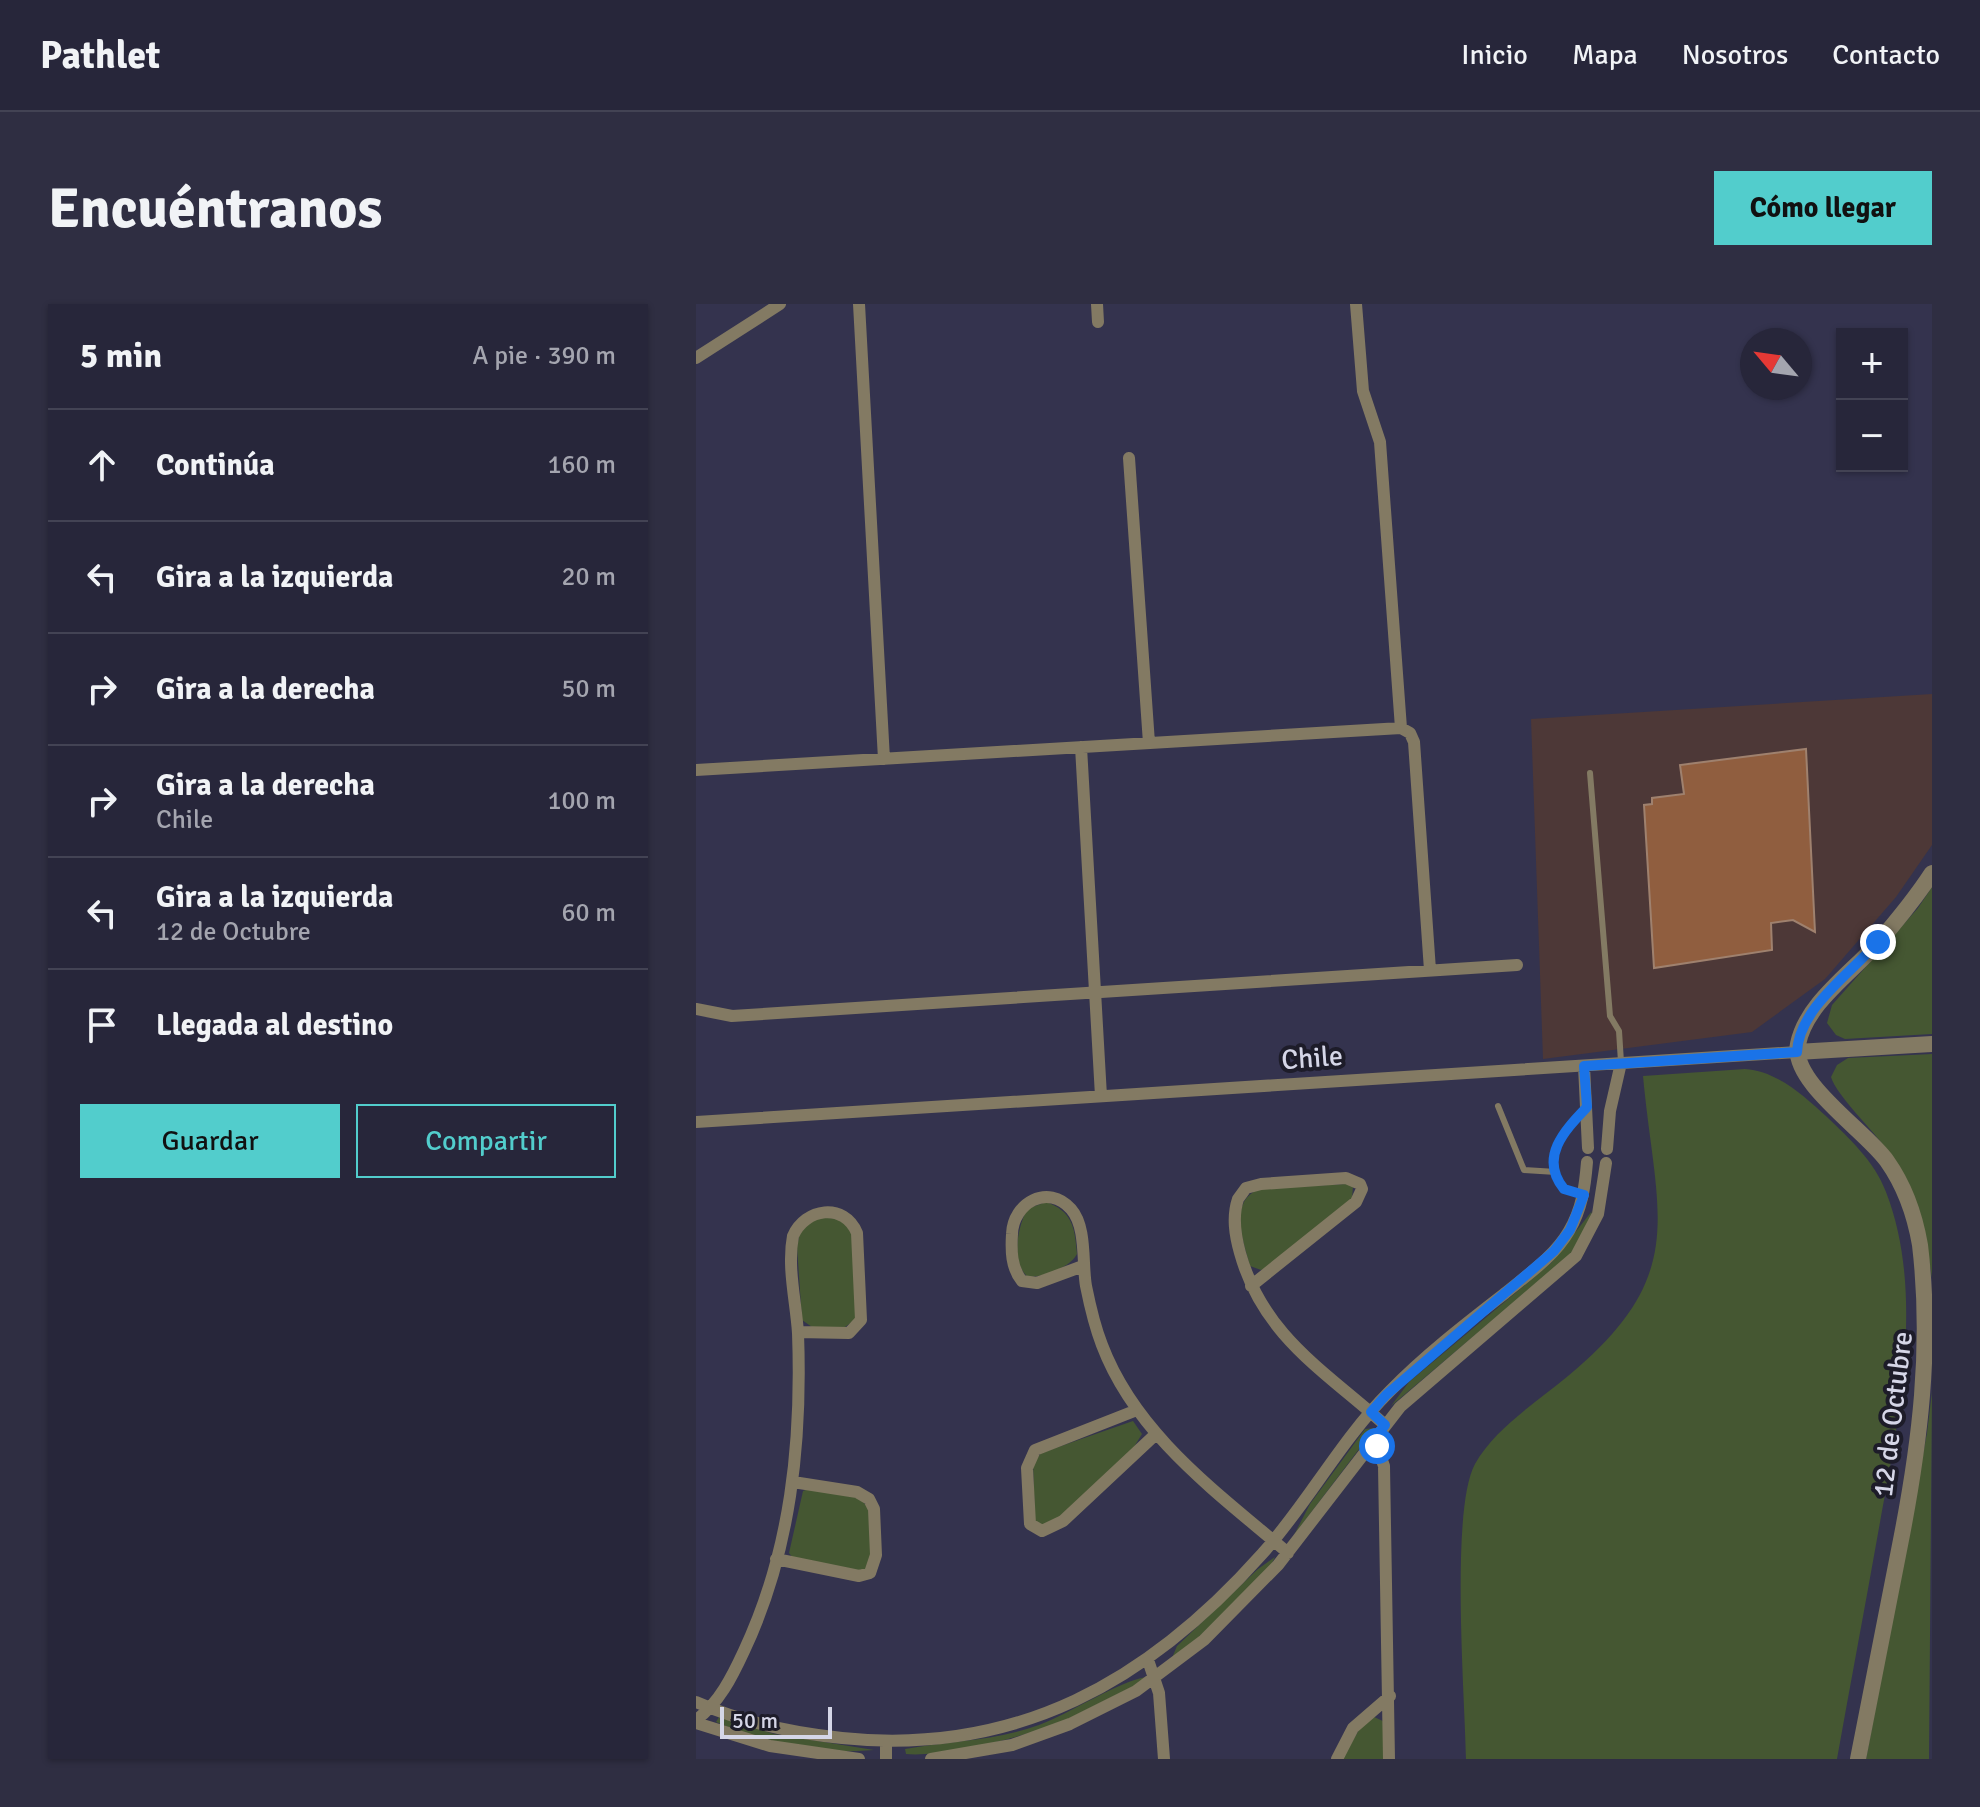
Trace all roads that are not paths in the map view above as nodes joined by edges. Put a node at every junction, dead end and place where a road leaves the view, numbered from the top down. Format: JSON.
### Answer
{"nodes":[{"id":1,"x":780,"y":304,"type":"edge"},
{"id":2,"x":859,"y":304,"type":"edge"},
{"id":3,"x":1097,"y":304,"type":"edge"},
{"id":4,"x":1356,"y":304,"type":"edge"},
{"id":5,"x":1098,"y":322,"type":"dead end"},
{"id":6,"x":696,"y":358,"type":"edge"},
{"id":7,"x":1129,"y":458,"type":"dead end"},
{"id":8,"x":1401,"y":728,"type":"junction"},
{"id":9,"x":1149,"y":743,"type":"junction"},
{"id":10,"x":1081,"y":747,"type":"junction"},
{"id":11,"x":884,"y":759,"type":"junction"},
{"id":12,"x":696,"y":770,"type":"edge"},
{"id":13,"x":1590,"y":773,"type":"dead end"},
{"id":14,"x":1932,"y":873,"type":"edge"},
{"id":15,"x":1517,"y":965,"type":"dead end"},
{"id":16,"x":1430,"y":970,"type":"junction"},
{"id":17,"x":1095,"y":993,"type":"junction"},
{"id":18,"x":696,"y":1009,"type":"edge"},
{"id":19,"x":1932,"y":1044,"type":"edge"},
{"id":20,"x":1797,"y":1052,"type":"junction"},
{"id":21,"x":1621,"y":1063,"type":"junction"},
{"id":22,"x":1584,"y":1066,"type":"junction"},
{"id":23,"x":1101,"y":1096,"type":"junction"},
{"id":24,"x":1498,"y":1106,"type":"dead end"},
{"id":25,"x":1587,"y":1107,"type":"junction"},
{"id":26,"x":696,"y":1122,"type":"edge"},
{"id":27,"x":1587,"y":1162,"type":"dead end"},
{"id":28,"x":1606,"y":1163,"type":"dead end"},
{"id":29,"x":1556,"y":1172,"type":"junction"},
{"id":30,"x":1584,"y":1195,"type":"junction"},
{"id":31,"x":1601,"y":1211,"type":"junction"},
{"id":32,"x":1083,"y":1266,"type":"junction"},
{"id":33,"x":1251,"y":1286,"type":"junction"},
{"id":34,"x":798,"y":1332,"type":"junction"},
{"id":35,"x":1137,"y":1410,"type":"junction"},
{"id":36,"x":1371,"y":1412,"type":"junction"},
{"id":37,"x":1385,"y":1425,"type":"junction"},
{"id":38,"x":1156,"y":1434,"type":"junction"},
{"id":39,"x":1371,"y":1442,"type":"junction"},
{"id":40,"x":793,"y":1482,"type":"junction"},
{"id":41,"x":1274,"y":1541,"type":"junction"},
{"id":42,"x":1288,"y":1553,"type":"junction"},
{"id":43,"x":776,"y":1559,"type":"junction"},
{"id":44,"x":1148,"y":1660,"type":"junction"},
{"id":45,"x":1156,"y":1677,"type":"junction"},
{"id":46,"x":1390,"y":1696,"type":"junction"},
{"id":47,"x":696,"y":1702,"type":"edge"},
{"id":48,"x":712,"y":1709,"type":"junction"},
{"id":49,"x":696,"y":1721,"type":"edge"},
{"id":50,"x":886,"y":1741,"type":"junction"},
{"id":51,"x":859,"y":1759,"type":"edge"},
{"id":52,"x":886,"y":1759,"type":"edge"},
{"id":53,"x":931,"y":1759,"type":"edge"},
{"id":54,"x":1164,"y":1759,"type":"edge"},
{"id":55,"x":1337,"y":1759,"type":"edge"},
{"id":56,"x":1389,"y":1759,"type":"edge"},
{"id":57,"x":1858,"y":1759,"type":"edge"}],
"edges":[{"from":1,"to":6,"type":"street"},
{"from":2,"to":11,"type":"street"},
{"from":3,"to":5,"type":"street"},
{"from":4,"to":8,"type":"street"},
{"from":7,"to":9,"type":"street"},
{"from":8,"to":9,"type":"street"},
{"from":8,"to":16,"type":"street"},
{"from":9,"to":10,"type":"street"},
{"from":10,"to":11,"type":"street"},
{"from":10,"to":17,"type":"street"},
{"from":11,"to":12,"type":"street"},
{"from":13,"to":21,"type":"lane"},
{"from":14,"to":20,"type":"street"},
{"from":15,"to":16,"type":"street"},
{"from":16,"to":17,"type":"street"},
{"from":17,"to":18,"type":"street"},
{"from":17,"to":23,"type":"street"},
{"from":19,"to":20,"type":"street","name":"Chile"},
{"from":20,"to":21,"type":"street","name":"Chile"},
{"from":20,"to":57,"type":"street","name":"12 de Octubre"},
{"from":21,"to":22,"type":"street","name":"Chile"},
{"from":21,"to":25,"type":"street"},
{"from":22,"to":23,"type":"street","name":"Chile"},
{"from":22,"to":25,"type":"street"},
{"from":23,"to":26,"type":"street","name":"Chile"},
{"from":24,"to":29,"type":"lane"},
{"from":25,"to":29,"type":"lane"},
{"from":27,"to":30,"type":"street"},
{"from":28,"to":31,"type":"street"},
{"from":29,"to":30,"type":"lane"},
{"from":30,"to":31,"type":"street"},
{"from":30,"to":36,"type":"street"},
{"from":31,"to":37,"type":"street"},
{"from":32,"to":32,"type":"street"},
{"from":32,"to":35,"type":"street"},
{"from":33,"to":33,"type":"street"},
{"from":33,"to":36,"type":"street"},
{"from":34,"to":34,"type":"street"},
{"from":34,"to":40,"type":"street"},
{"from":35,"to":38,"type":"street"},
{"from":35,"to":38,"type":"street"},
{"from":36,"to":37,"type":"street"},
{"from":36,"to":41,"type":"street"},
{"from":37,"to":39,"type":"street"},
{"from":38,"to":41,"type":"street"},
{"from":39,"to":42,"type":"street"},
{"from":39,"to":46,"type":"street"},
{"from":40,"to":43,"type":"street"},
{"from":40,"to":43,"type":"street"},
{"from":41,"to":42,"type":"street"},
{"from":41,"to":44,"type":"street"},
{"from":42,"to":45,"type":"street"},
{"from":43,"to":48,"type":"street"},
{"from":44,"to":45,"type":"street"},
{"from":44,"to":50,"type":"street"},
{"from":45,"to":53,"type":"street"},
{"from":45,"to":54,"type":"street"},
{"from":46,"to":55,"type":"street"},
{"from":46,"to":56,"type":"street"},
{"from":47,"to":48,"type":"street"},
{"from":48,"to":49,"type":"street"},
{"from":48,"to":50,"type":"street"},
{"from":49,"to":51,"type":"street"},
{"from":50,"to":52,"type":"street"}]}
